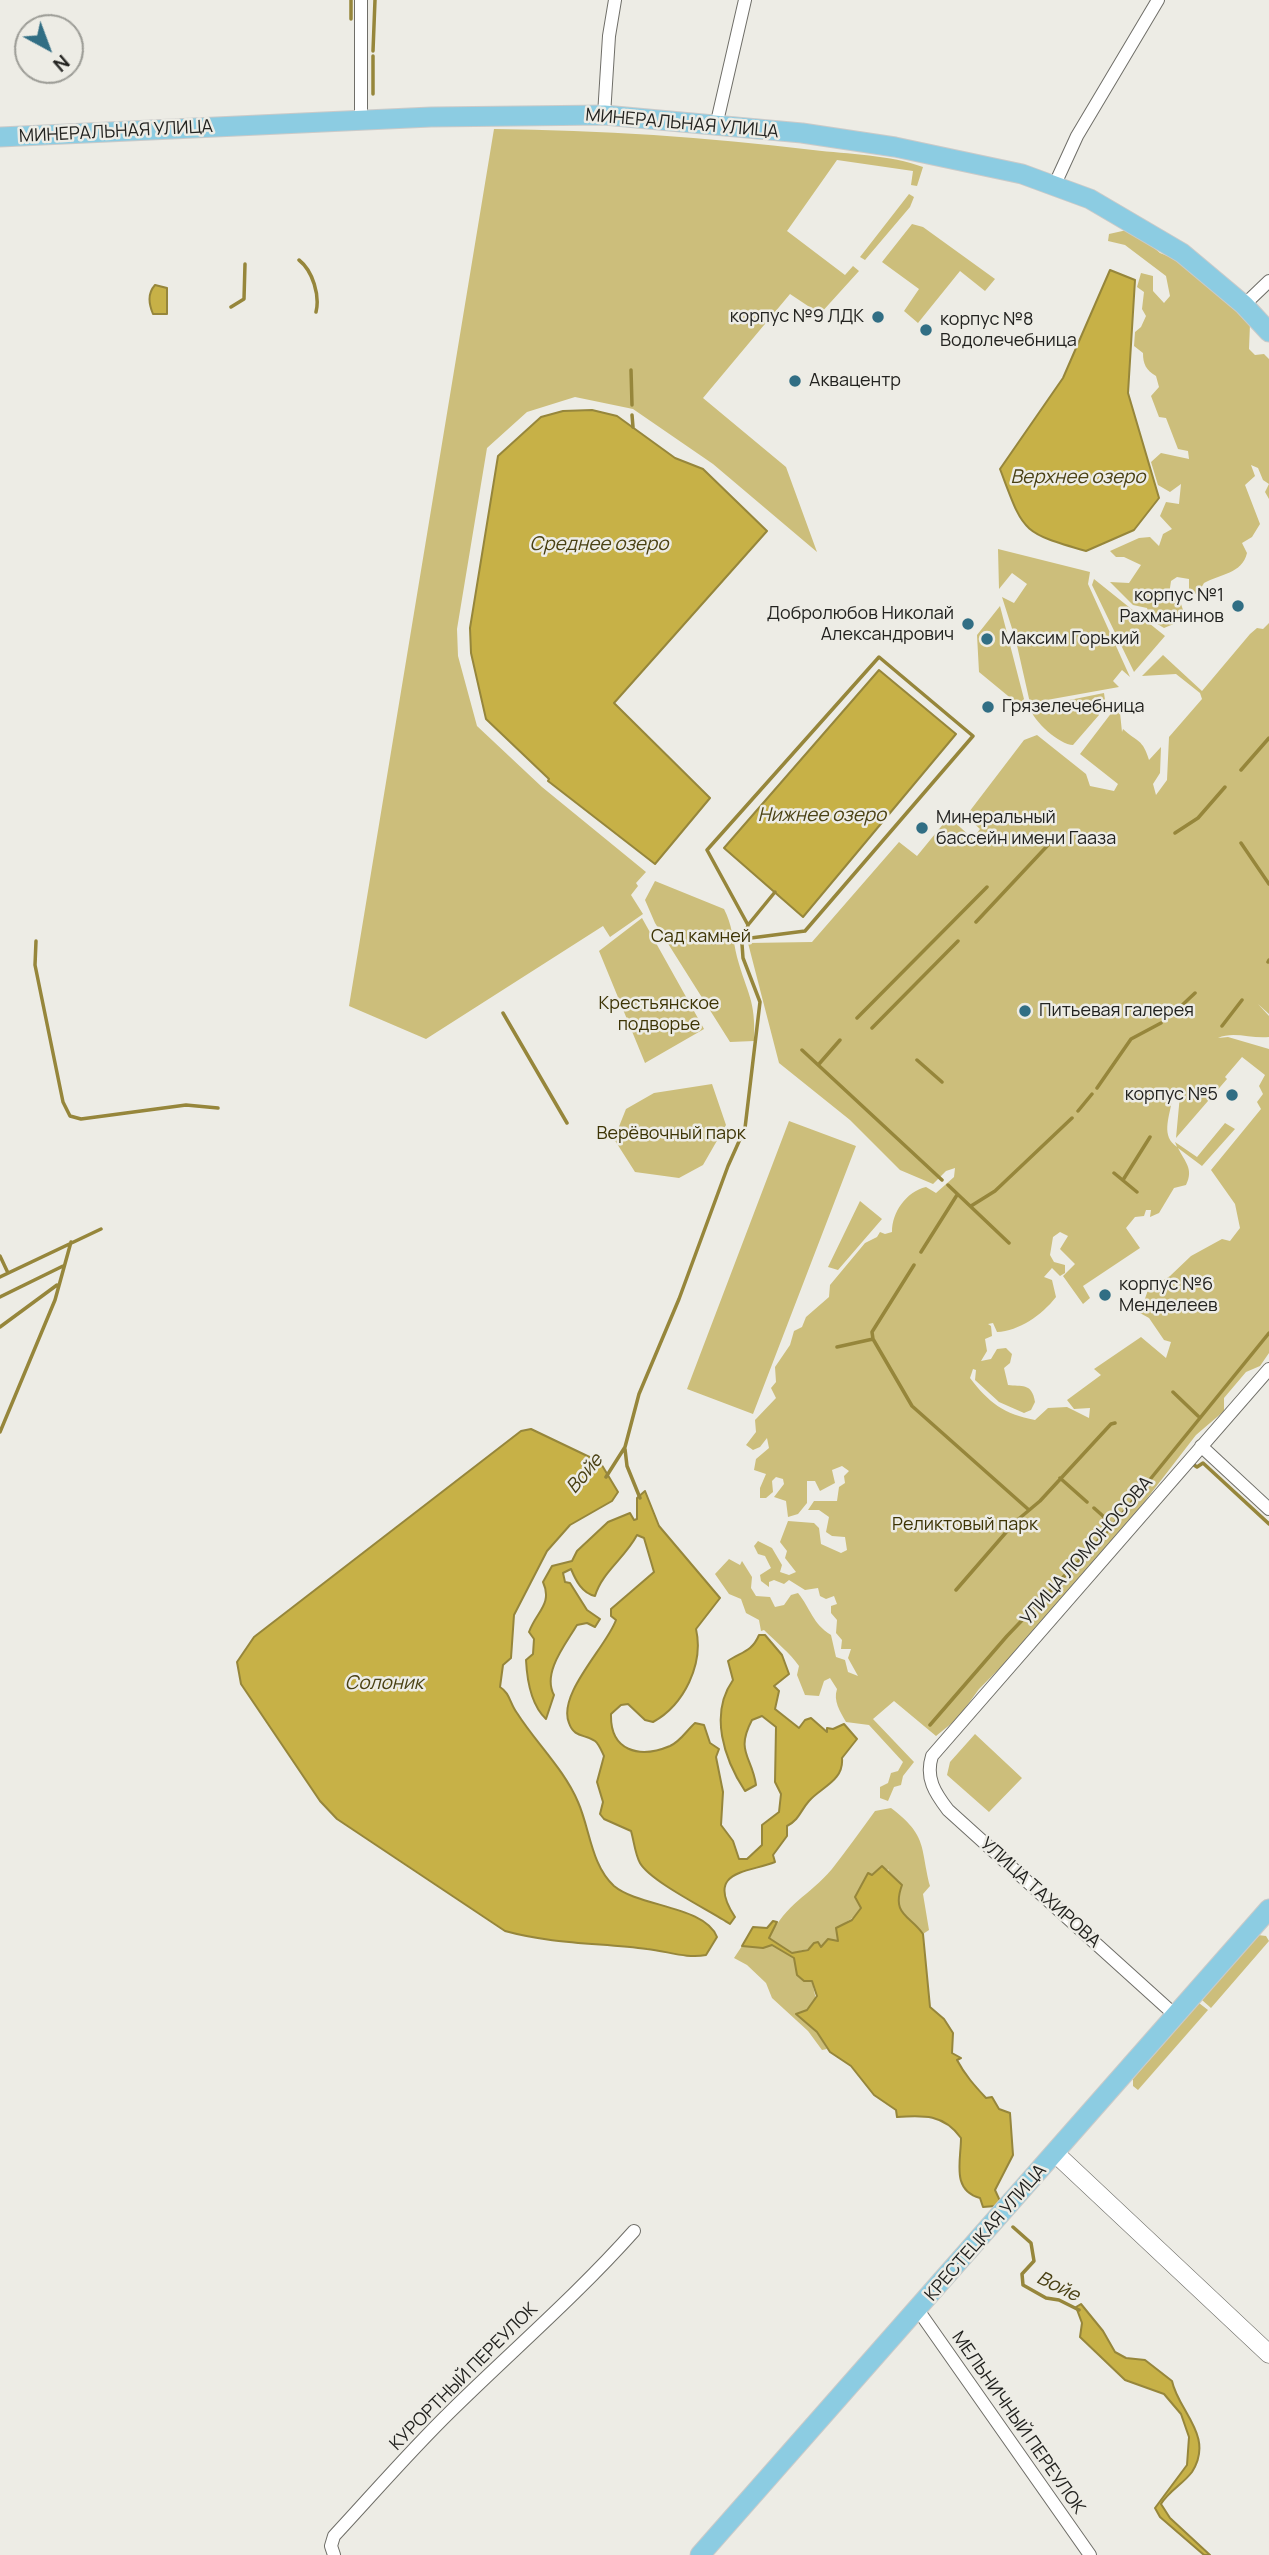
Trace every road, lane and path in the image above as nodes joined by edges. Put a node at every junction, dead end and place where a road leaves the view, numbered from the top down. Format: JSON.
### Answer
{"nodes":[{"id":1,"x":361,"y":0,"type":"edge"},
{"id":2,"x":615,"y":0,"type":"edge"},
{"id":3,"x":745,"y":0,"type":"edge"},
{"id":4,"x":1158,"y":0,"type":"edge"},
{"id":5,"x":604,"y":115,"type":"junction"},
{"id":6,"x":360,"y":120,"type":"junction"},
{"id":7,"x":716,"y":126,"type":"junction"},
{"id":8,"x":0,"y":137,"type":"edge"},
{"id":9,"x":1055,"y":184,"type":"junction"},
{"id":10,"x":1269,"y":281,"type":"edge"},
{"id":11,"x":1244,"y":305,"type":"junction"},
{"id":12,"x":1269,"y":332,"type":"edge"},
{"id":13,"x":1269,"y":1369,"type":"edge"},
{"id":14,"x":1201,"y":1446,"type":"junction"},
{"id":15,"x":1269,"y":1509,"type":"edge"},
{"id":16,"x":932,"y":1756,"type":"joint"},
{"id":17,"x":1269,"y":1909,"type":"edge"},
{"id":18,"x":1176,"y":2017,"type":"junction"},
{"id":19,"x":1056,"y":2154,"type":"junction"},
{"id":20,"x":634,"y":2231,"type":"dead end"},
{"id":21,"x":918,"y":2310,"type":"junction"},
{"id":22,"x":1269,"y":2354,"type":"edge"},
{"id":23,"x":334,"y":2555,"type":"edge"},
{"id":24,"x":700,"y":2555,"type":"edge"},
{"id":25,"x":1090,"y":2555,"type":"edge"}],
"edges":[{"from":1,"to":6,"type":"street"},
{"from":2,"to":5,"type":"street"},
{"from":3,"to":7,"type":"street"},
{"from":4,"to":9,"type":"street"},
{"from":5,"to":6,"type":"main road","name":"МИНЕРАЛЬНАЯ УЛИЦА"},
{"from":5,"to":7,"type":"main road","name":"МИНЕРАЛЬНАЯ УЛИЦА"},
{"from":6,"to":8,"type":"main road","name":"МИНЕРАЛЬНАЯ УЛИЦА"},
{"from":7,"to":9,"type":"main road","name":"МИНЕРАЛЬНАЯ УЛИЦА"},
{"from":9,"to":11,"type":"main road","name":"МИНЕРАЛЬНАЯ УЛИЦА"},
{"from":10,"to":11,"type":"street"},
{"from":11,"to":12,"type":"main road","name":"МИНЕРАЛЬНАЯ УЛИЦА"},
{"from":13,"to":14,"type":"street","name":"УЛИЦА ЛОМОНОСОВА"},
{"from":14,"to":15,"type":"street"},
{"from":14,"to":16,"type":"street","name":"УЛИЦА ЛОМОНОСОВА"},
{"from":16,"to":18,"type":"street","name":"УЛИЦА ТАХИРОВА"},
{"from":17,"to":18,"type":"main road","name":"КРЕСТЕЦКАЯ УЛИЦА"},
{"from":18,"to":19,"type":"main road","name":"КРЕСТЕЦКАЯ УЛИЦА"},
{"from":19,"to":21,"type":"main road","name":"КРЕСТЕЦКАЯ УЛИЦА"},
{"from":19,"to":22,"type":"main road"},
{"from":20,"to":23,"type":"street","name":"КУРОРТНЫЙ ПЕРЕУЛОК"},
{"from":21,"to":24,"type":"main road","name":"КРЕСТЕЦКАЯ УЛИЦА"},
{"from":21,"to":25,"type":"street","name":"МЕЛЬНИЧНЫЙ ПЕРЕУЛОК"}]}
